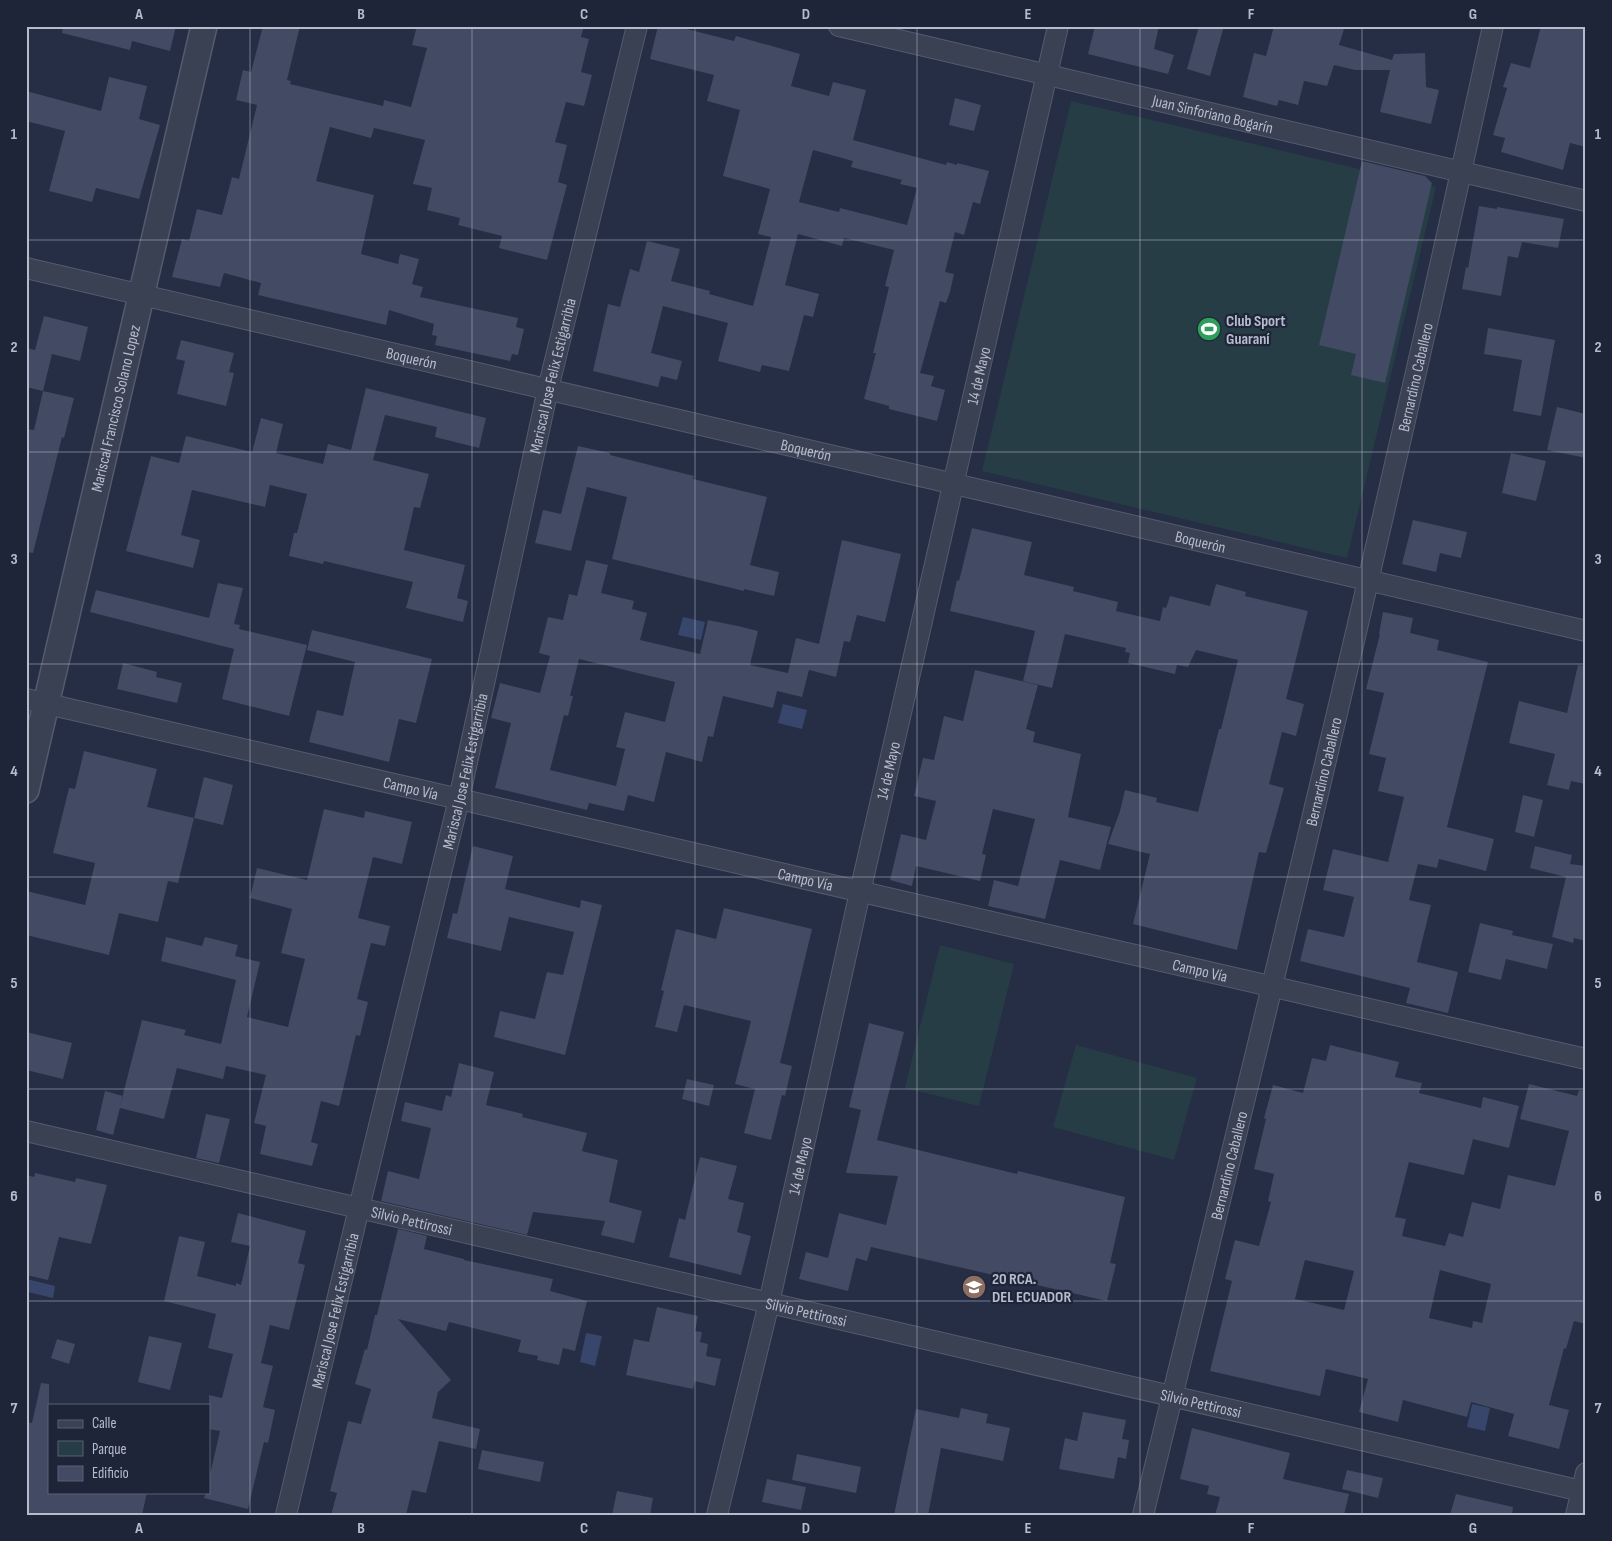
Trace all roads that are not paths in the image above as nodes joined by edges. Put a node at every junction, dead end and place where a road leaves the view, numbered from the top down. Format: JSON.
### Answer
{"nodes":[{"id":1,"x":204,"y":26,"type":"edge"},
{"id":2,"x":636,"y":26,"type":"edge"},
{"id":3,"x":839,"y":26,"type":"edge"},
{"id":4,"x":1058,"y":26,"type":"edge"},
{"id":5,"x":1494,"y":26,"type":"edge"},
{"id":6,"x":1047,"y":75,"type":"junction"},
{"id":7,"x":1462,"y":172,"type":"junction"},
{"id":8,"x":1586,"y":201,"type":"edge"},
{"id":9,"x":26,"y":268,"type":"edge"},
{"id":10,"x":142,"y":294,"type":"junction"},
{"id":11,"x":548,"y":389,"type":"junction"},
{"id":12,"x":954,"y":484,"type":"junction"},
{"id":13,"x":1368,"y":580,"type":"junction"},
{"id":14,"x":1586,"y":631,"type":"edge"},
{"id":15,"x":36,"y":701,"type":"edge"},
{"id":16,"x":26,"y":790,"type":"edge"},
{"id":17,"x":459,"y":799,"type":"junction"},
{"id":18,"x":860,"y":892,"type":"junction"},
{"id":19,"x":1272,"y":987,"type":"junction"},
{"id":20,"x":1586,"y":1059,"type":"edge"},
{"id":21,"x":26,"y":1131,"type":"edge"},
{"id":22,"x":359,"y":1208,"type":"junction"},
{"id":23,"x":769,"y":1303,"type":"junction"},
{"id":24,"x":1172,"y":1396,"type":"junction"},
{"id":25,"x":1584,"y":1485,"type":"edge"},
{"id":26,"x":286,"y":1515,"type":"edge"},
{"id":27,"x":718,"y":1515,"type":"edge"},
{"id":28,"x":1143,"y":1515,"type":"edge"},
{"id":29,"x":1576,"y":1515,"type":"edge"}],
"edges":[{"from":1,"to":10,"type":"street","name":"Mariscal Francisco Solano Lopez"},
{"from":2,"to":11,"type":"street","name":"Mariscal Jose Felix Estigarribia"},
{"from":3,"to":6,"type":"street","name":"Juan Sinforiano Bogarín"},
{"from":4,"to":6,"type":"street","name":"14 de Mayo"},
{"from":5,"to":7,"type":"street","name":"Bernardino Caballero"},
{"from":6,"to":7,"type":"street","name":"Juan Sinforiano Bogarín"},
{"from":6,"to":12,"type":"street","name":"14 de Mayo"},
{"from":7,"to":8,"type":"street","name":"Juan Sinforiano Bogarín"},
{"from":7,"to":13,"type":"street","name":"Bernardino Caballero"},
{"from":9,"to":10,"type":"street","name":"Boquerón"},
{"from":10,"to":11,"type":"street","name":"Boquerón"},
{"from":10,"to":15,"type":"street","name":"Mariscal Francisco Solano Lopez"},
{"from":11,"to":12,"type":"street","name":"Boquerón"},
{"from":11,"to":17,"type":"street","name":"Mariscal Jose Felix Estigarribia"},
{"from":12,"to":13,"type":"street","name":"Boquerón"},
{"from":12,"to":18,"type":"street","name":"14 de Mayo"},
{"from":13,"to":14,"type":"street","name":"Boquerón"},
{"from":13,"to":19,"type":"street","name":"Bernardino Caballero"},
{"from":15,"to":16,"type":"street","name":"Mariscal Francisco Solano Lopez"},
{"from":15,"to":17,"type":"street","name":"Campo Vía"},
{"from":17,"to":18,"type":"street","name":"Campo Vía"},
{"from":17,"to":22,"type":"street","name":"Mariscal Jose Felix Estigarribia"},
{"from":18,"to":19,"type":"street","name":"Campo Vía"},
{"from":18,"to":23,"type":"street","name":"14 de Mayo"},
{"from":19,"to":20,"type":"street","name":"Campo Vía"},
{"from":19,"to":24,"type":"street","name":"Bernardino Caballero"},
{"from":21,"to":22,"type":"street","name":"Silvio Pettirossi"},
{"from":22,"to":23,"type":"street","name":"Silvio Pettirossi"},
{"from":22,"to":26,"type":"street","name":"Mariscal Jose Felix Estigarribia"},
{"from":23,"to":24,"type":"street","name":"Silvio Pettirossi"},
{"from":23,"to":27,"type":"street","name":"14 de Mayo"},
{"from":24,"to":25,"type":"street","name":"Silvio Pettirossi"},
{"from":24,"to":28,"type":"street","name":"Bernardino Caballero"},
{"from":25,"to":29,"type":"street"}]}
